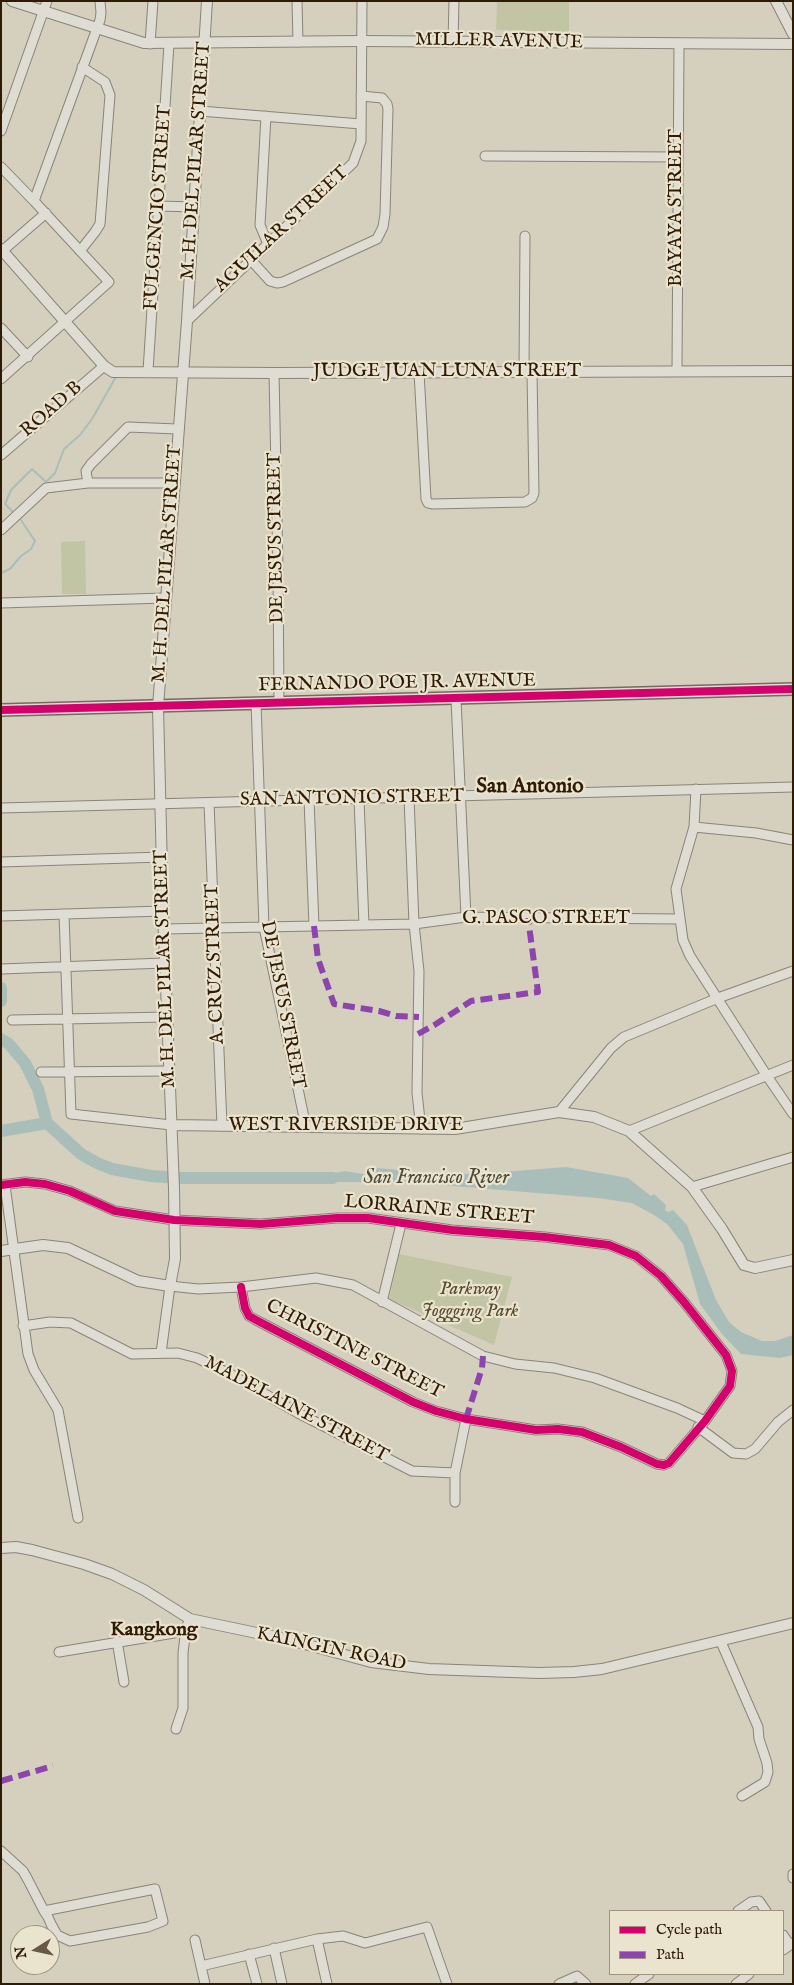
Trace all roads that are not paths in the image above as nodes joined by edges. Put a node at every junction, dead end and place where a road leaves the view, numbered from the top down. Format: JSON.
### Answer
{"nodes":[{"id":1,"x":12,"y":1,"type":"edge"},
{"id":2,"x":47,"y":1,"type":"edge"},
{"id":3,"x":100,"y":1,"type":"edge"},
{"id":4,"x":153,"y":1,"type":"edge"},
{"id":5,"x":207,"y":1,"type":"edge"},
{"id":6,"x":297,"y":1,"type":"edge"},
{"id":7,"x":362,"y":1,"type":"edge"},
{"id":8,"x":454,"y":1,"type":"edge"},
{"id":9,"x":776,"y":1,"type":"edge"},
{"id":10,"x":43,"y":12,"type":"junction"},
{"id":11,"x":96,"y":29,"type":"junction"},
{"id":12,"x":793,"y":34,"type":"edge"},
{"id":13,"x":361,"y":41,"type":"junction"},
{"id":14,"x":298,"y":42,"type":"junction"},
{"id":15,"x":452,"y":42,"type":"junction"},
{"id":16,"x":150,"y":44,"type":"junction"},
{"id":17,"x":169,"y":44,"type":"junction"},
{"id":18,"x":205,"y":44,"type":"junction"},
{"id":19,"x":678,"y":44,"type":"junction"},
{"id":20,"x":793,"y":44,"type":"edge"},
{"id":21,"x":82,"y":67,"type":"junction"},
{"id":22,"x":361,"y":96,"type":"junction"},
{"id":23,"x":200,"y":111,"type":"junction"},
{"id":24,"x":266,"y":116,"type":"junction"},
{"id":25,"x":361,"y":124,"type":"junction"},
{"id":26,"x":1,"y":131,"type":"edge"},
{"id":27,"x":485,"y":156,"type":"dead end"},
{"id":28,"x":677,"y":157,"type":"junction"},
{"id":29,"x":1,"y":167,"type":"edge"},
{"id":30,"x":34,"y":200,"type":"junction"},
{"id":31,"x":159,"y":206,"type":"junction"},
{"id":32,"x":194,"y":207,"type":"junction"},
{"id":33,"x":46,"y":213,"type":"junction"},
{"id":34,"x":525,"y":236,"type":"dead end"},
{"id":35,"x":268,"y":244,"type":"junction"},
{"id":36,"x":2,"y":250,"type":"edge"},
{"id":37,"x":80,"y":251,"type":"junction"},
{"id":38,"x":251,"y":260,"type":"junction"},
{"id":39,"x":187,"y":321,"type":"junction"},
{"id":40,"x":66,"y":323,"type":"junction"},
{"id":41,"x":1,"y":328,"type":"edge"},
{"id":42,"x":28,"y":357,"type":"junction"},
{"id":43,"x":104,"y":366,"type":"junction"},
{"id":44,"x":148,"y":371,"type":"junction"},
{"id":45,"x":183,"y":371,"type":"junction"},
{"id":46,"x":677,"y":371,"type":"junction"},
{"id":47,"x":793,"y":371,"type":"edge"},
{"id":48,"x":419,"y":372,"type":"junction"},
{"id":49,"x":528,"y":372,"type":"junction"},
{"id":50,"x":274,"y":373,"type":"junction"},
{"id":51,"x":1,"y":379,"type":"edge"},
{"id":52,"x":177,"y":429,"type":"junction"},
{"id":53,"x":1,"y":455,"type":"edge"},
{"id":54,"x":88,"y":483,"type":"junction"},
{"id":55,"x":174,"y":483,"type":"junction"},
{"id":56,"x":1,"y":530,"type":"edge"},
{"id":57,"x":165,"y":598,"type":"junction"},
{"id":58,"x":1,"y":602,"type":"edge"},
{"id":59,"x":793,"y":690,"type":"edge"},
{"id":60,"x":456,"y":699,"type":"junction"},
{"id":61,"x":256,"y":703,"type":"junction"},
{"id":62,"x":279,"y":703,"type":"junction"},
{"id":63,"x":158,"y":707,"type":"junction"},
{"id":64,"x":1,"y":710,"type":"edge"},
{"id":65,"x":793,"y":787,"type":"edge"},
{"id":66,"x":696,"y":789,"type":"junction"},
{"id":67,"x":459,"y":796,"type":"junction"},
{"id":68,"x":409,"y":797,"type":"junction"},
{"id":69,"x":309,"y":799,"type":"junction"},
{"id":70,"x":359,"y":799,"type":"junction"},
{"id":71,"x":260,"y":801,"type":"junction"},
{"id":72,"x":209,"y":803,"type":"junction"},
{"id":73,"x":160,"y":805,"type":"junction"},
{"id":74,"x":1,"y":808,"type":"edge"},
{"id":75,"x":694,"y":827,"type":"junction"},
{"id":76,"x":793,"y":840,"type":"edge"},
{"id":77,"x":162,"y":857,"type":"junction"},
{"id":78,"x":1,"y":862,"type":"edge"},
{"id":79,"x":163,"y":911,"type":"junction"},
{"id":80,"x":64,"y":914,"type":"junction"},
{"id":81,"x":1,"y":916,"type":"edge"},
{"id":82,"x":466,"y":917,"type":"junction"},
{"id":83,"x":679,"y":919,"type":"junction"},
{"id":84,"x":414,"y":924,"type":"junction"},
{"id":85,"x":364,"y":925,"type":"junction"},
{"id":86,"x":314,"y":926,"type":"junction"},
{"id":87,"x":264,"y":927,"type":"junction"},
{"id":88,"x":214,"y":928,"type":"junction"},
{"id":89,"x":164,"y":929,"type":"junction"},
{"id":90,"x":165,"y":963,"type":"junction"},
{"id":91,"x":66,"y":967,"type":"junction"},
{"id":92,"x":3,"y":969,"type":"edge"},
{"id":93,"x":793,"y":971,"type":"edge"},
{"id":94,"x":718,"y":998,"type":"junction"},
{"id":95,"x":167,"y":1017,"type":"junction"},
{"id":96,"x":68,"y":1019,"type":"junction"},
{"id":97,"x":12,"y":1020,"type":"dead end"},
{"id":98,"x":793,"y":1065,"type":"edge"},
{"id":99,"x":169,"y":1071,"type":"junction"},
{"id":100,"x":41,"y":1072,"type":"dead end"},
{"id":101,"x":70,"y":1072,"type":"junction"},
{"id":102,"x":766,"y":1076,"type":"junction"},
{"id":103,"x":559,"y":1112,"type":"junction"},
{"id":104,"x":793,"y":1114,"type":"edge"},
{"id":105,"x":171,"y":1125,"type":"junction"},
{"id":106,"x":222,"y":1126,"type":"junction"},
{"id":107,"x":306,"y":1127,"type":"junction"},
{"id":108,"x":421,"y":1129,"type":"junction"},
{"id":109,"x":630,"y":1131,"type":"junction"},
{"id":110,"x":793,"y":1157,"type":"edge"},
{"id":111,"x":3,"y":1185,"type":"edge"},
{"id":112,"x":692,"y":1187,"type":"junction"},
{"id":113,"x":174,"y":1220,"type":"junction"},
{"id":114,"x":401,"y":1224,"type":"junction"},
{"id":115,"x":14,"y":1250,"type":"junction"},
{"id":116,"x":1,"y":1251,"type":"edge"},
{"id":117,"x":793,"y":1260,"type":"edge"},
{"id":118,"x":170,"y":1286,"type":"junction"},
{"id":119,"x":242,"y":1286,"type":"junction"},
{"id":120,"x":382,"y":1302,"type":"junction"},
{"id":121,"x":24,"y":1326,"type":"junction"},
{"id":122,"x":161,"y":1353,"type":"junction"},
{"id":123,"x":793,"y":1410,"type":"edge"},
{"id":124,"x":466,"y":1418,"type":"junction"},
{"id":125,"x":702,"y":1424,"type":"junction"},
{"id":126,"x":455,"y":1473,"type":"junction"},
{"id":127,"x":455,"y":1502,"type":"dead end"},
{"id":128,"x":78,"y":1518,"type":"dead end"},
{"id":129,"x":1,"y":1548,"type":"edge"},
{"id":130,"x":793,"y":1623,"type":"edge"},
{"id":131,"x":188,"y":1624,"type":"junction"},
{"id":132,"x":117,"y":1642,"type":"junction"},
{"id":133,"x":721,"y":1642,"type":"junction"},
{"id":134,"x":59,"y":1652,"type":"dead end"},
{"id":135,"x":124,"y":1682,"type":"dead end"},
{"id":136,"x":176,"y":1729,"type":"dead end"},
{"id":137,"x":742,"y":1796,"type":"dead end"},
{"id":138,"x":1,"y":1851,"type":"edge"},
{"id":139,"x":793,"y":1874,"type":"edge"},
{"id":140,"x":793,"y":1878,"type":"edge"},
{"id":141,"x":44,"y":1910,"type":"junction"},
{"id":142,"x":739,"y":1910,"type":"edge"},
{"id":143,"x":765,"y":1910,"type":"edge"},
{"id":144,"x":317,"y":1939,"type":"junction"},
{"id":145,"x":195,"y":1940,"type":"dead end"},
{"id":146,"x":274,"y":1948,"type":"junction"},
{"id":147,"x":249,"y":1954,"type":"junction"},
{"id":148,"x":202,"y":1966,"type":"junction"},
{"id":149,"x":648,"y":1975,"type":"edge"},
{"id":150,"x":748,"y":1975,"type":"edge"},
{"id":151,"x":205,"y":1984,"type":"edge"},
{"id":152,"x":257,"y":1984,"type":"edge"},
{"id":153,"x":282,"y":1984,"type":"edge"},
{"id":154,"x":327,"y":1984,"type":"edge"},
{"id":155,"x":447,"y":1984,"type":"edge"},
{"id":156,"x":559,"y":1984,"type":"edge"},
{"id":157,"x":586,"y":1984,"type":"edge"},
{"id":158,"x":635,"y":1984,"type":"edge"},
{"id":159,"x":736,"y":1984,"type":"edge"}],
"edges":[{"from":1,"to":10,"type":"street","name":"MILLER AVENUE"},
{"from":2,"to":10,"type":"street"},
{"from":3,"to":11,"type":"street"},
{"from":4,"to":16,"type":"street"},
{"from":5,"to":18,"type":"street","name":"M. H. DEL PILAR STREET"},
{"from":6,"to":14,"type":"street"},
{"from":7,"to":13,"type":"street","name":"AGUILAR STREET"},
{"from":8,"to":15,"type":"street"},
{"from":9,"to":12,"type":"street"},
{"from":10,"to":11,"type":"street","name":"MILLER AVENUE"},
{"from":10,"to":26,"type":"street"},
{"from":11,"to":16,"type":"street","name":"MILLER AVENUE"},
{"from":11,"to":21,"type":"street"},
{"from":13,"to":14,"type":"street","name":"MILLER AVENUE"},
{"from":13,"to":15,"type":"street","name":"MILLER AVENUE"},
{"from":13,"to":22,"type":"street","name":"AGUILAR STREET"},
{"from":14,"to":18,"type":"street","name":"MILLER AVENUE"},
{"from":15,"to":19,"type":"street","name":"MILLER AVENUE"},
{"from":16,"to":17,"type":"street","name":"MILLER AVENUE"},
{"from":17,"to":18,"type":"street","name":"MILLER AVENUE"},
{"from":17,"to":31,"type":"street","name":"FULGENCIO STREET"},
{"from":18,"to":23,"type":"street","name":"M. H. DEL PILAR STREET"},
{"from":19,"to":20,"type":"street","name":"MILLER AVENUE"},
{"from":19,"to":28,"type":"street","name":"BAYAYA STREET"},
{"from":21,"to":30,"type":"street"},
{"from":21,"to":37,"type":"street"},
{"from":22,"to":25,"type":"street","name":"AGUILAR STREET"},
{"from":22,"to":38,"type":"street"},
{"from":23,"to":24,"type":"street"},
{"from":23,"to":32,"type":"street","name":"M. H. DEL PILAR STREET"},
{"from":24,"to":25,"type":"street"},
{"from":24,"to":35,"type":"street"},
{"from":25,"to":35,"type":"street","name":"AGUILAR STREET"},
{"from":27,"to":28,"type":"street"},
{"from":28,"to":46,"type":"street","name":"BAYAYA STREET"},
{"from":29,"to":30,"type":"street"},
{"from":30,"to":33,"type":"street"},
{"from":31,"to":32,"type":"street"},
{"from":31,"to":44,"type":"street","name":"FULGENCIO STREET"},
{"from":32,"to":39,"type":"street","name":"M. H. DEL PILAR STREET"},
{"from":33,"to":36,"type":"street"},
{"from":33,"to":37,"type":"street"},
{"from":34,"to":49,"type":"street"},
{"from":35,"to":38,"type":"street","name":"AGUILAR STREET"},
{"from":36,"to":40,"type":"street"},
{"from":37,"to":40,"type":"street"},
{"from":38,"to":39,"type":"street","name":"AGUILAR STREET"},
{"from":39,"to":45,"type":"street","name":"M. H. DEL PILAR STREET"},
{"from":40,"to":42,"type":"street"},
{"from":40,"to":43,"type":"street"},
{"from":41,"to":42,"type":"street"},
{"from":42,"to":51,"type":"street"},
{"from":43,"to":44,"type":"street","name":"JUDGE JUAN LUNA STREET"},
{"from":43,"to":53,"type":"street","name":"ROAD B"},
{"from":44,"to":45,"type":"street","name":"JUDGE JUAN LUNA STREET"},
{"from":45,"to":50,"type":"street","name":"JUDGE JUAN LUNA STREET"},
{"from":45,"to":52,"type":"street","name":"M. H. DEL PILAR STREET"},
{"from":46,"to":47,"type":"street","name":"JUDGE JUAN LUNA STREET"},
{"from":46,"to":49,"type":"street","name":"JUDGE JUAN LUNA STREET"},
{"from":48,"to":49,"type":"street","name":"JUDGE JUAN LUNA STREET"},
{"from":48,"to":49,"type":"street"},
{"from":48,"to":50,"type":"street","name":"JUDGE JUAN LUNA STREET"},
{"from":50,"to":62,"type":"street","name":"DE JESUS STREET"},
{"from":52,"to":54,"type":"street"},
{"from":52,"to":55,"type":"street","name":"M. H. DEL PILAR STREET"},
{"from":54,"to":55,"type":"street"},
{"from":54,"to":56,"type":"street"},
{"from":55,"to":57,"type":"street","name":"M. H. DEL PILAR STREET"},
{"from":57,"to":58,"type":"street"},
{"from":57,"to":63,"type":"street","name":"M. H. DEL PILAR STREET"},
{"from":59,"to":60,"type":"main road","name":"FERNANDO POE JR. AVENUE"},
{"from":60,"to":62,"type":"main road","name":"FERNANDO POE JR. AVENUE"},
{"from":60,"to":67,"type":"street"},
{"from":61,"to":62,"type":"main road","name":"FERNANDO POE JR. AVENUE"},
{"from":61,"to":63,"type":"main road","name":"FERNANDO POE JR. AVENUE"},
{"from":61,"to":71,"type":"street","name":"DE JESUS STREET"},
{"from":63,"to":64,"type":"main road","name":"FERNANDO POE JR. AVENUE"},
{"from":63,"to":73,"type":"street","name":"M. H. DEL PILAR STREET"},
{"from":65,"to":66,"type":"street","name":"SAN ANTONIO STREET"},
{"from":66,"to":67,"type":"street","name":"SAN ANTONIO STREET"},
{"from":66,"to":75,"type":"street"},
{"from":67,"to":68,"type":"street","name":"SAN ANTONIO STREET"},
{"from":67,"to":82,"type":"street"},
{"from":68,"to":70,"type":"street","name":"SAN ANTONIO STREET"},
{"from":68,"to":84,"type":"street"},
{"from":69,"to":70,"type":"street","name":"SAN ANTONIO STREET"},
{"from":69,"to":71,"type":"street","name":"SAN ANTONIO STREET"},
{"from":69,"to":86,"type":"street"},
{"from":70,"to":85,"type":"street"},
{"from":71,"to":72,"type":"street","name":"SAN ANTONIO STREET"},
{"from":71,"to":87,"type":"street","name":"DE JESUS STREET"},
{"from":72,"to":73,"type":"street","name":"SAN ANTONIO STREET"},
{"from":72,"to":88,"type":"street","name":"A. CRUZ STREET"},
{"from":73,"to":74,"type":"street","name":"SAN ANTONIO STREET"},
{"from":73,"to":77,"type":"street","name":"M. H. DEL PILAR STREET"},
{"from":75,"to":76,"type":"street"},
{"from":75,"to":83,"type":"street"},
{"from":77,"to":78,"type":"street"},
{"from":77,"to":79,"type":"street","name":"M. H. DEL PILAR STREET"},
{"from":79,"to":80,"type":"street"},
{"from":79,"to":89,"type":"street","name":"M. H. DEL PILAR STREET"},
{"from":80,"to":81,"type":"street"},
{"from":80,"to":91,"type":"street"},
{"from":82,"to":83,"type":"street","name":"G. PASCO STREET"},
{"from":82,"to":84,"type":"street","name":"G. PASCO STREET"},
{"from":83,"to":94,"type":"street"},
{"from":84,"to":85,"type":"street","name":"G. PASCO STREET"},
{"from":84,"to":108,"type":"street"},
{"from":85,"to":86,"type":"street","name":"G. PASCO STREET"},
{"from":86,"to":87,"type":"street","name":"G. PASCO STREET"},
{"from":87,"to":88,"type":"street","name":"G. PASCO STREET"},
{"from":87,"to":107,"type":"street","name":"DE JESUS STREET"},
{"from":88,"to":89,"type":"street","name":"G. PASCO STREET"},
{"from":88,"to":106,"type":"street","name":"A. CRUZ STREET"},
{"from":89,"to":90,"type":"street","name":"M. H. DEL PILAR STREET"},
{"from":90,"to":91,"type":"street"},
{"from":90,"to":95,"type":"street","name":"M. H. DEL PILAR STREET"},
{"from":91,"to":92,"type":"street"},
{"from":91,"to":96,"type":"street"},
{"from":93,"to":94,"type":"street"},
{"from":94,"to":102,"type":"street"},
{"from":94,"to":103,"type":"street"},
{"from":95,"to":96,"type":"street"},
{"from":95,"to":99,"type":"street","name":"M. H. DEL PILAR STREET"},
{"from":96,"to":97,"type":"street"},
{"from":96,"to":101,"type":"street"},
{"from":98,"to":102,"type":"street"},
{"from":99,"to":101,"type":"street"},
{"from":99,"to":105,"type":"street","name":"M. H. DEL PILAR STREET"},
{"from":100,"to":101,"type":"street"},
{"from":101,"to":105,"type":"street","name":"WEST RIVERSIDE DRIVE"},
{"from":102,"to":104,"type":"street"},
{"from":102,"to":109,"type":"street"},
{"from":103,"to":108,"type":"street","name":"WEST RIVERSIDE DRIVE"},
{"from":103,"to":109,"type":"street","name":"WEST RIVERSIDE DRIVE"},
{"from":105,"to":106,"type":"street","name":"WEST RIVERSIDE DRIVE"},
{"from":105,"to":113,"type":"street","name":"M. H. DEL PILAR STREET"},
{"from":106,"to":107,"type":"street","name":"WEST RIVERSIDE DRIVE"},
{"from":107,"to":108,"type":"street","name":"WEST RIVERSIDE DRIVE"},
{"from":109,"to":112,"type":"street","name":"WEST RIVERSIDE DRIVE"},
{"from":110,"to":112,"type":"street"},
{"from":111,"to":113,"type":"street","name":"LORRAINE STREET"},
{"from":111,"to":115,"type":"street"},
{"from":112,"to":117,"type":"street","name":"WEST RIVERSIDE DRIVE"},
{"from":113,"to":114,"type":"street","name":"LORRAINE STREET"},
{"from":113,"to":118,"type":"street","name":"M. H. DEL PILAR STREET"},
{"from":114,"to":120,"type":"street"},
{"from":114,"to":125,"type":"street","name":"LORRAINE STREET"},
{"from":115,"to":116,"type":"street"},
{"from":115,"to":118,"type":"street"},
{"from":115,"to":121,"type":"street"},
{"from":118,"to":119,"type":"street"},
{"from":118,"to":122,"type":"street"},
{"from":119,"to":120,"type":"street"},
{"from":119,"to":124,"type":"street","name":"CHRISTINE STREET"},
{"from":120,"to":125,"type":"street"},
{"from":121,"to":122,"type":"street","name":"MADELAINE STREET"},
{"from":121,"to":128,"type":"street"},
{"from":122,"to":126,"type":"street","name":"MADELAINE STREET"},
{"from":123,"to":125,"type":"street"},
{"from":124,"to":125,"type":"street","name":"CHRISTINE STREET"},
{"from":124,"to":126,"type":"street"},
{"from":126,"to":127,"type":"street"},
{"from":129,"to":131,"type":"street","name":"KAINGIN ROAD"},
{"from":130,"to":133,"type":"street","name":"KAINGIN ROAD"},
{"from":131,"to":132,"type":"street"},
{"from":131,"to":133,"type":"street","name":"KAINGIN ROAD"},
{"from":131,"to":136,"type":"street"},
{"from":132,"to":134,"type":"street"},
{"from":132,"to":135,"type":"street"},
{"from":133,"to":137,"type":"street"},
{"from":138,"to":141,"type":"street"},
{"from":139,"to":140,"type":"street"},
{"from":141,"to":141,"type":"street"},
{"from":142,"to":143,"type":"street"},
{"from":144,"to":146,"type":"street"},
{"from":144,"to":154,"type":"street"},
{"from":144,"to":155,"type":"street"},
{"from":145,"to":148,"type":"street"},
{"from":146,"to":147,"type":"street"},
{"from":146,"to":153,"type":"street"},
{"from":147,"to":148,"type":"street"},
{"from":147,"to":152,"type":"street"},
{"from":148,"to":151,"type":"street"},
{"from":149,"to":158,"type":"street"},
{"from":150,"to":159,"type":"street"},
{"from":156,"to":157,"type":"street"}]}
